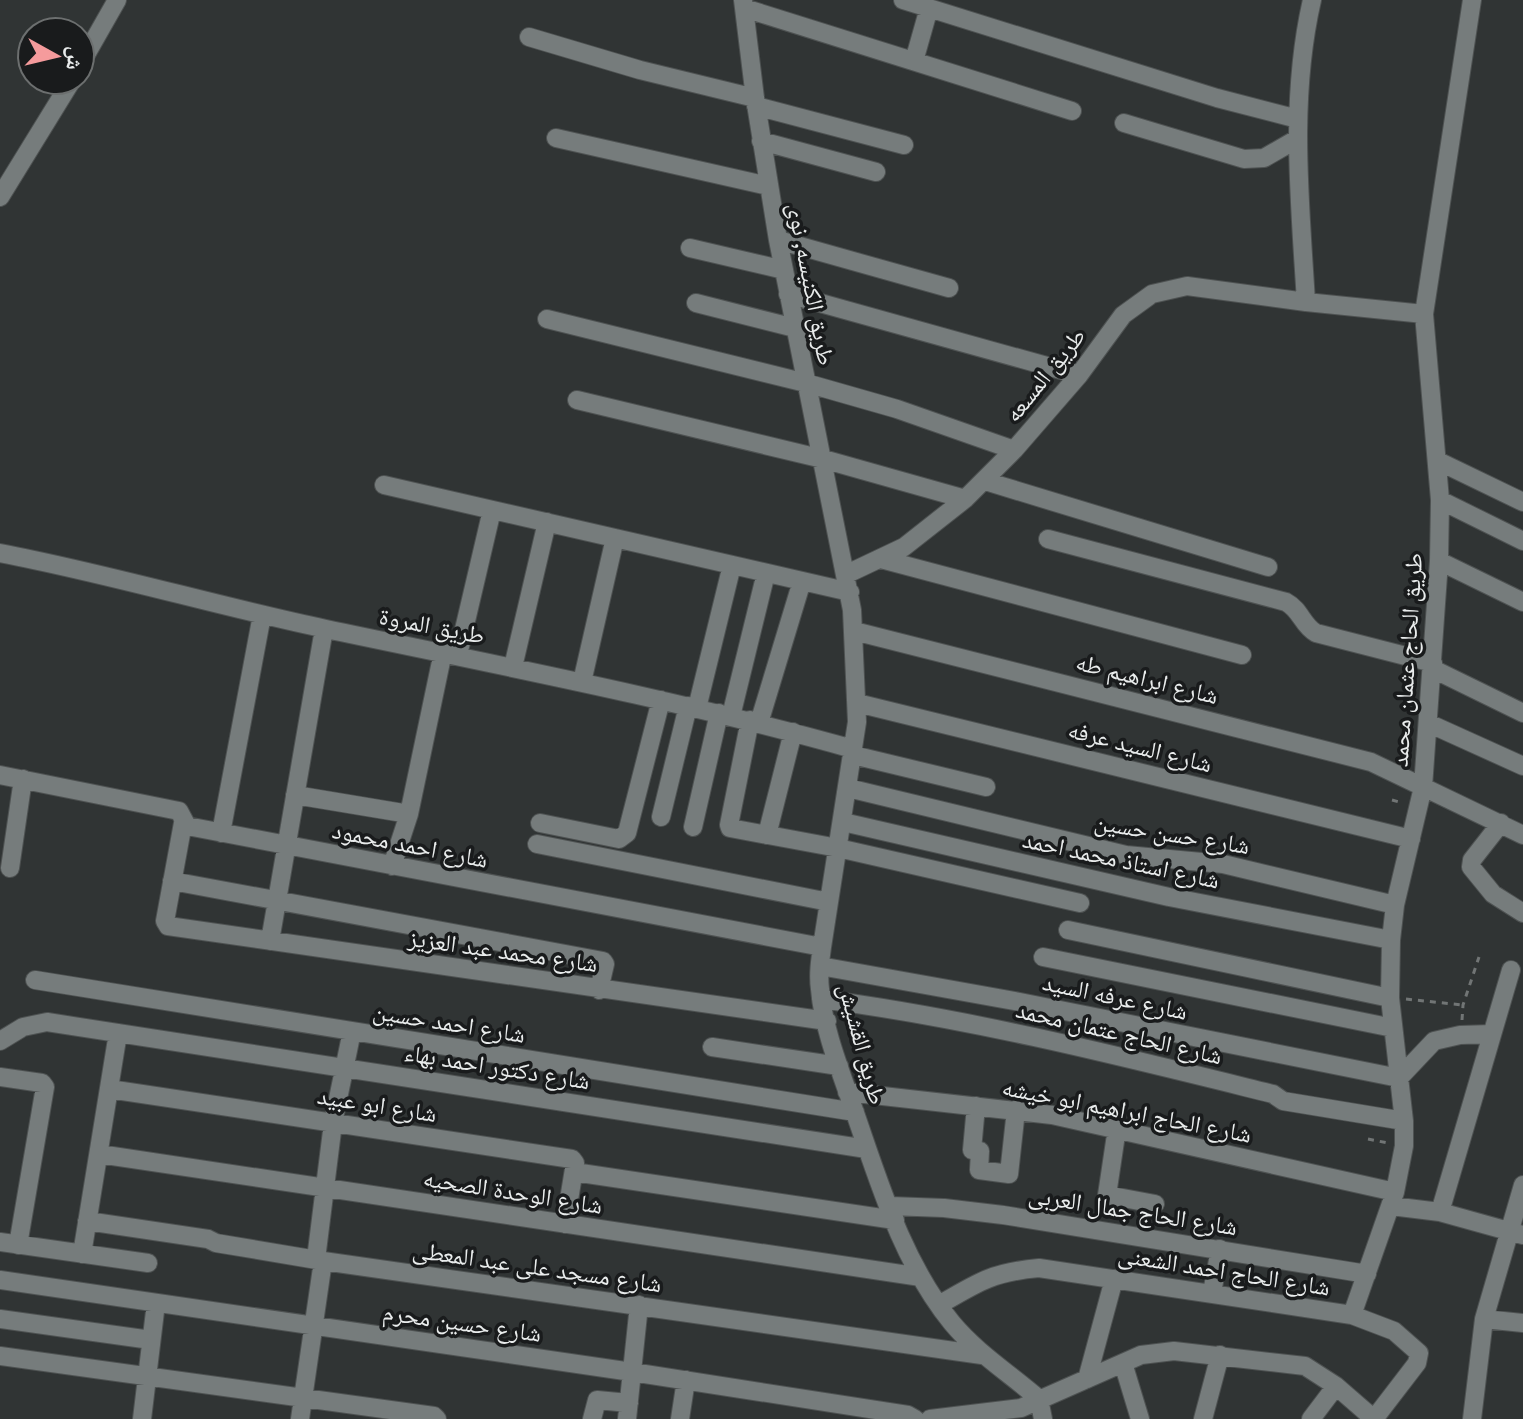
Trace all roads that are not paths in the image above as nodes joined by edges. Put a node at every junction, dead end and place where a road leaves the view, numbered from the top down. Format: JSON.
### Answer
{"nodes":[{"id":1,"x":117,"y":0,"type":"edge"},
{"id":2,"x":903,"y":0,"type":"edge"},
{"id":3,"x":1312,"y":0,"type":"edge"},
{"id":4,"x":1472,"y":0,"type":"edge"},
{"id":5,"x":744,"y":4,"type":"edge"},
{"id":6,"x":929,"y":8,"type":"junction"},
{"id":7,"x":96,"y":37,"type":"edge"},
{"id":8,"x":529,"y":37,"type":"dead end"},
{"id":9,"x":914,"y":61,"type":"junction"},
{"id":10,"x":62,"y":96,"type":"edge"},
{"id":11,"x":756,"y":102,"type":"junction"},
{"id":12,"x":1072,"y":111,"type":"dead end"},
{"id":13,"x":1298,"y":119,"type":"junction"},
{"id":14,"x":1124,"y":123,"type":"dead end"},
{"id":15,"x":556,"y":138,"type":"dead end"},
{"id":16,"x":1297,"y":139,"type":"junction"},
{"id":17,"x":761,"y":141,"type":"junction"},
{"id":18,"x":904,"y":145,"type":"dead end"},
{"id":19,"x":876,"y":172,"type":"dead end"},
{"id":20,"x":768,"y":186,"type":"junction"},
{"id":21,"x":0,"y":197,"type":"edge"},
{"id":22,"x":778,"y":240,"type":"junction"},
{"id":23,"x":690,"y":248,"type":"dead end"},
{"id":24,"x":784,"y":270,"type":"junction"},
{"id":25,"x":949,"y":288,"type":"dead end"},
{"id":26,"x":788,"y":294,"type":"junction"},
{"id":27,"x":1306,"y":302,"type":"junction"},
{"id":28,"x":696,"y":303,"type":"dead end"},
{"id":29,"x":1424,"y":314,"type":"junction"},
{"id":30,"x":547,"y":319,"type":"dead end"},
{"id":31,"x":795,"y":328,"type":"junction"},
{"id":32,"x":1079,"y":375,"type":"junction"},
{"id":33,"x":806,"y":383,"type":"junction"},
{"id":34,"x":577,"y":400,"type":"dead end"},
{"id":35,"x":1014,"y":450,"type":"junction"},
{"id":36,"x":823,"y":459,"type":"junction"},
{"id":37,"x":1438,"y":461,"type":"junction"},
{"id":38,"x":985,"y":481,"type":"junction"},
{"id":39,"x":384,"y":485,"type":"dead end"},
{"id":40,"x":965,"y":499,"type":"junction"},
{"id":41,"x":1440,"y":500,"type":"junction"},
{"id":42,"x":1523,"y":502,"type":"edge"},
{"id":43,"x":492,"y":510,"type":"junction"},
{"id":44,"x":547,"y":522,"type":"junction"},
{"id":45,"x":615,"y":538,"type":"junction"},
{"id":46,"x":1048,"y":539,"type":"dead end"},
{"id":47,"x":1523,"y":541,"type":"edge"},
{"id":48,"x":0,"y":553,"type":"edge"},
{"id":49,"x":881,"y":559,"type":"junction"},
{"id":50,"x":1439,"y":561,"type":"junction"},
{"id":51,"x":732,"y":565,"type":"junction"},
{"id":52,"x":1268,"y":567,"type":"dead end"},
{"id":53,"x":766,"y":573,"type":"junction"},
{"id":54,"x":802,"y":581,"type":"junction"},
{"id":55,"x":848,"y":583,"type":"junction"},
{"id":56,"x":1523,"y":602,"type":"edge"},
{"id":57,"x":262,"y":615,"type":"junction"},
{"id":58,"x":324,"y":629,"type":"junction"},
{"id":59,"x":854,"y":631,"type":"junction"},
{"id":60,"x":451,"y":654,"type":"junction"},
{"id":61,"x":1242,"y":655,"type":"dead end"},
{"id":62,"x":1433,"y":666,"type":"junction"},
{"id":63,"x":513,"y":667,"type":"junction"},
{"id":64,"x":582,"y":682,"type":"junction"},
{"id":65,"x":661,"y":700,"type":"junction"},
{"id":66,"x":857,"y":703,"type":"junction"},
{"id":67,"x":693,"y":707,"type":"junction"},
{"id":68,"x":1523,"y":713,"type":"edge"},
{"id":69,"x":725,"y":714,"type":"junction"},
{"id":70,"x":755,"y":722,"type":"junction"},
{"id":71,"x":1428,"y":723,"type":"junction"},
{"id":72,"x":793,"y":732,"type":"junction"},
{"id":73,"x":853,"y":752,"type":"junction"},
{"id":74,"x":1523,"y":766,"type":"edge"},
{"id":75,"x":0,"y":775,"type":"edge"},
{"id":76,"x":23,"y":779,"type":"junction"},
{"id":77,"x":986,"y":787,"type":"dead end"},
{"id":78,"x":1423,"y":787,"type":"junction"},
{"id":79,"x":848,"y":788,"type":"junction"},
{"id":80,"x":295,"y":795,"type":"junction"},
{"id":81,"x":409,"y":814,"type":"junction"},
{"id":82,"x":661,"y":817,"type":"dead end"},
{"id":83,"x":843,"y":822,"type":"junction"},
{"id":84,"x":183,"y":823,"type":"junction"},
{"id":85,"x":540,"y":823,"type":"dead end"},
{"id":86,"x":1501,"y":823,"type":"junction"},
{"id":87,"x":693,"y":827,"type":"dead end"},
{"id":88,"x":221,"y":833,"type":"junction"},
{"id":89,"x":767,"y":835,"type":"junction"},
{"id":90,"x":1523,"y":835,"type":"edge"},
{"id":91,"x":1411,"y":839,"type":"junction"},
{"id":92,"x":537,"y":844,"type":"dead end"},
{"id":93,"x":287,"y":846,"type":"junction"},
{"id":94,"x":838,"y":848,"type":"junction"},
{"id":95,"x":392,"y":866,"type":"junction"},
{"id":96,"x":10,"y":868,"type":"dead end"},
{"id":97,"x":172,"y":881,"type":"junction"},
{"id":98,"x":277,"y":901,"type":"junction"},
{"id":99,"x":829,"y":902,"type":"junction"},
{"id":100,"x":1080,"y":903,"type":"dead end"},
{"id":101,"x":1395,"y":905,"type":"junction"},
{"id":102,"x":1523,"y":913,"type":"edge"},
{"id":103,"x":1068,"y":930,"type":"dead end"},
{"id":104,"x":1391,"y":940,"type":"junction"},
{"id":105,"x":270,"y":941,"type":"junction"},
{"id":106,"x":822,"y":947,"type":"junction"},
{"id":107,"x":1043,"y":957,"type":"dead end"},
{"id":108,"x":820,"y":966,"type":"junction"},
{"id":109,"x":1511,"y":970,"type":"dead end"},
{"id":110,"x":35,"y":980,"type":"dead end"},
{"id":111,"x":599,"y":990,"type":"junction"},
{"id":112,"x":1390,"y":998,"type":"junction"},
{"id":113,"x":821,"y":999,"type":"junction"},
{"id":114,"x":827,"y":1021,"type":"junction"},
{"id":115,"x":1393,"y":1028,"type":"junction"},
{"id":116,"x":352,"y":1031,"type":"junction"},
{"id":117,"x":118,"y":1033,"type":"junction"},
{"id":118,"x":1492,"y":1034,"type":"junction"},
{"id":119,"x":0,"y":1041,"type":"edge"},
{"id":120,"x":712,"y":1047,"type":"dead end"},
{"id":121,"x":839,"y":1066,"type":"junction"},
{"id":122,"x":343,"y":1068,"type":"junction"},
{"id":123,"x":0,"y":1077,"type":"edge"},
{"id":124,"x":1399,"y":1078,"type":"junction"},
{"id":125,"x":109,"y":1089,"type":"junction"},
{"id":126,"x":847,"y":1092,"type":"junction"},
{"id":127,"x":976,"y":1106,"type":"junction"},
{"id":128,"x":1016,"y":1110,"type":"junction"},
{"id":129,"x":855,"y":1112,"type":"junction"},
{"id":130,"x":1404,"y":1121,"type":"junction"},
{"id":131,"x":333,"y":1123,"type":"junction"},
{"id":132,"x":1117,"y":1128,"type":"junction"},
{"id":133,"x":867,"y":1149,"type":"junction"},
{"id":134,"x":99,"y":1154,"type":"junction"},
{"id":135,"x":574,"y":1172,"type":"junction"},
{"id":136,"x":1523,"y":1185,"type":"edge"},
{"id":137,"x":324,"y":1188,"type":"junction"},
{"id":138,"x":1393,"y":1199,"type":"junction"},
{"id":139,"x":1155,"y":1204,"type":"dead end"},
{"id":140,"x":1440,"y":1212,"type":"junction"},
{"id":141,"x":892,"y":1213,"type":"junction"},
{"id":142,"x":87,"y":1221,"type":"junction"},
{"id":143,"x":565,"y":1224,"type":"junction"},
{"id":144,"x":1516,"y":1233,"type":"edge"},
{"id":145,"x":9,"y":1244,"type":"edge"},
{"id":146,"x":1220,"y":1249,"type":"junction"},
{"id":147,"x":82,"y":1254,"type":"junction"},
{"id":148,"x":320,"y":1260,"type":"junction"},
{"id":149,"x":148,"y":1263,"type":"dead end"},
{"id":150,"x":1367,"y":1274,"type":"junction"},
{"id":151,"x":921,"y":1277,"type":"junction"},
{"id":152,"x":1114,"y":1279,"type":"junction"},
{"id":153,"x":0,"y":1280,"type":"edge"},
{"id":154,"x":1212,"y":1293,"type":"junction"},
{"id":155,"x":156,"y":1303,"type":"junction"},
{"id":156,"x":639,"y":1305,"type":"junction"},
{"id":157,"x":939,"y":1305,"type":"junction"},
{"id":158,"x":1352,"y":1315,"type":"junction"},
{"id":159,"x":0,"y":1319,"type":"edge"},
{"id":160,"x":1484,"y":1319,"type":"junction"},
{"id":161,"x":1523,"y":1323,"type":"edge"},
{"id":162,"x":314,"y":1326,"type":"junction"},
{"id":163,"x":151,"y":1340,"type":"junction"},
{"id":164,"x":982,"y":1355,"type":"junction"},
{"id":165,"x":1220,"y":1355,"type":"junction"},
{"id":166,"x":0,"y":1356,"type":"edge"},
{"id":167,"x":1123,"y":1363,"type":"junction"},
{"id":168,"x":632,"y":1372,"type":"junction"},
{"id":169,"x":147,"y":1376,"type":"junction"},
{"id":170,"x":1087,"y":1379,"type":"junction"},
{"id":171,"x":686,"y":1380,"type":"junction"},
{"id":172,"x":1336,"y":1386,"type":"junction"},
{"id":173,"x":302,"y":1399,"type":"junction"},
{"id":174,"x":1042,"y":1410,"type":"edge"},
{"id":175,"x":628,"y":1411,"type":"edge"},
{"id":176,"x":363,"y":1413,"type":"edge"},
{"id":177,"x":1369,"y":1417,"type":"edge"},
{"id":178,"x":142,"y":1419,"type":"edge"},
{"id":179,"x":300,"y":1419,"type":"edge"},
{"id":180,"x":437,"y":1419,"type":"edge"},
{"id":181,"x":592,"y":1419,"type":"edge"},
{"id":182,"x":680,"y":1419,"type":"edge"},
{"id":183,"x":915,"y":1419,"type":"edge"},
{"id":184,"x":930,"y":1419,"type":"edge"},
{"id":185,"x":1140,"y":1419,"type":"edge"},
{"id":186,"x":1203,"y":1419,"type":"edge"},
{"id":187,"x":1311,"y":1419,"type":"edge"},
{"id":188,"x":1472,"y":1419,"type":"edge"}],
"edges":[{"from":1,"to":7,"type":"street"},
{"from":2,"to":6,"type":"street"},
{"from":3,"to":13,"type":"street"},
{"from":4,"to":29,"type":"street","name":"طريق الحاج عثمان محمد"},
{"from":5,"to":9,"type":"street"},
{"from":5,"to":11,"type":"street","name":"طريق الكنيسه, نوى"},
{"from":6,"to":9,"type":"street"},
{"from":6,"to":13,"type":"street"},
{"from":8,"to":11,"type":"street"},
{"from":9,"to":12,"type":"street"},
{"from":10,"to":21,"type":"street"},
{"from":11,"to":17,"type":"street","name":"طريق الكنيسه, نوى"},
{"from":11,"to":18,"type":"street"},
{"from":13,"to":16,"type":"street"},
{"from":14,"to":16,"type":"street"},
{"from":15,"to":20,"type":"street"},
{"from":16,"to":27,"type":"street"},
{"from":17,"to":19,"type":"street"},
{"from":17,"to":20,"type":"street","name":"طريق الكنيسه, نوى"},
{"from":20,"to":22,"type":"street","name":"طريق الكنيسه, نوى"},
{"from":22,"to":24,"type":"street","name":"طريق الكنيسه, نوى"},
{"from":22,"to":25,"type":"street"},
{"from":23,"to":24,"type":"street"},
{"from":24,"to":26,"type":"street","name":"طريق الكنيسه, نوى"},
{"from":26,"to":31,"type":"street","name":"طريق الكنيسه, نوى"},
{"from":26,"to":32,"type":"street"},
{"from":27,"to":29,"type":"street","name":"طريق المسعه"},
{"from":27,"to":32,"type":"street","name":"طريق المسعه"},
{"from":28,"to":31,"type":"street"},
{"from":29,"to":37,"type":"street","name":"طريق الحاج عثمان محمد"},
{"from":30,"to":33,"type":"street"},
{"from":31,"to":33,"type":"street","name":"طريق الكنيسه, نوى"},
{"from":32,"to":35,"type":"street","name":"طريق المسعه"},
{"from":33,"to":35,"type":"street"},
{"from":33,"to":36,"type":"street","name":"طريق الكنيسه, نوى"},
{"from":34,"to":36,"type":"street"},
{"from":35,"to":38,"type":"street","name":"طريق المسعه"},
{"from":36,"to":40,"type":"street"},
{"from":36,"to":55,"type":"street","name":"طريق الكنيسه, نوى"},
{"from":37,"to":41,"type":"street","name":"طريق الحاج عثمان محمد"},
{"from":37,"to":42,"type":"street"},
{"from":38,"to":40,"type":"street","name":"طريق المسعه"},
{"from":38,"to":52,"type":"street"},
{"from":39,"to":43,"type":"street"},
{"from":40,"to":49,"type":"street","name":"طريق المسعه"},
{"from":41,"to":47,"type":"street"},
{"from":41,"to":50,"type":"street","name":"طريق الحاج عثمان محمد"},
{"from":43,"to":44,"type":"street"},
{"from":43,"to":60,"type":"street"},
{"from":44,"to":45,"type":"street"},
{"from":44,"to":63,"type":"street"},
{"from":45,"to":51,"type":"street"},
{"from":45,"to":64,"type":"street"},
{"from":46,"to":62,"type":"street"},
{"from":48,"to":57,"type":"street","name":"طريق المروة"},
{"from":49,"to":55,"type":"street","name":"طريق المسعه"},
{"from":49,"to":61,"type":"street"},
{"from":50,"to":56,"type":"street"},
{"from":50,"to":62,"type":"street","name":"طريق الحاج عثمان محمد"},
{"from":51,"to":53,"type":"street"},
{"from":51,"to":67,"type":"street"},
{"from":53,"to":54,"type":"street"},
{"from":53,"to":69,"type":"street"},
{"from":54,"to":55,"type":"street"},
{"from":54,"to":70,"type":"street"},
{"from":55,"to":59,"type":"street","name":"طريق القشيش"},
{"from":57,"to":58,"type":"street","name":"طريق المروة"},
{"from":57,"to":88,"type":"street"},
{"from":58,"to":60,"type":"street","name":"طريق المروة"},
{"from":58,"to":80,"type":"street"},
{"from":59,"to":66,"type":"street","name":"طريق القشيش"},
{"from":59,"to":78,"type":"street","name":"شارع ابراهيم طه"},
{"from":60,"to":63,"type":"street","name":"طريق المروة"},
{"from":60,"to":81,"type":"street"},
{"from":62,"to":68,"type":"street"},
{"from":62,"to":71,"type":"street","name":"طريق الحاج عثمان محمد"},
{"from":63,"to":64,"type":"street","name":"طريق المروة"},
{"from":64,"to":65,"type":"street","name":"طريق المروة"},
{"from":65,"to":67,"type":"street","name":"طريق المروة"},
{"from":65,"to":85,"type":"street"},
{"from":66,"to":73,"type":"street","name":"طريق القشيش"},
{"from":66,"to":91,"type":"street","name":"شارع السيد عرفه"},
{"from":67,"to":69,"type":"street","name":"طريق المروة"},
{"from":67,"to":82,"type":"street"},
{"from":69,"to":70,"type":"street","name":"طريق المروة"},
{"from":69,"to":87,"type":"street"},
{"from":70,"to":72,"type":"street","name":"طريق المروة"},
{"from":70,"to":89,"type":"street"},
{"from":71,"to":74,"type":"street"},
{"from":71,"to":78,"type":"street","name":"طريق الحاج عثمان محمد"},
{"from":72,"to":73,"type":"street","name":"طريق المروة"},
{"from":72,"to":89,"type":"street"},
{"from":73,"to":77,"type":"street","name":"طريق المروة"},
{"from":73,"to":79,"type":"street","name":"طريق القشيش"},
{"from":75,"to":76,"type":"street","name":"شارع احمد محمود"},
{"from":76,"to":84,"type":"street","name":"شارع احمد محمود"},
{"from":76,"to":96,"type":"street"},
{"from":78,"to":86,"type":"street","name":"شارع ابراهيم طه"},
{"from":78,"to":91,"type":"street","name":"طريق الحاج عثمان محمد"},
{"from":79,"to":83,"type":"street","name":"طريق القشيش"},
{"from":79,"to":101,"type":"street","name":"شارع حسن حسين"},
{"from":80,"to":81,"type":"street"},
{"from":80,"to":93,"type":"street"},
{"from":81,"to":95,"type":"street"},
{"from":83,"to":94,"type":"street","name":"طريق القشيش"},
{"from":83,"to":104,"type":"street","name":"شارع استاذ محمد احمد"},
{"from":84,"to":88,"type":"street","name":"شارع احمد محمود"},
{"from":84,"to":97,"type":"street"},
{"from":86,"to":90,"type":"street","name":"شارع ابراهيم طه"},
{"from":86,"to":102,"type":"street"},
{"from":88,"to":93,"type":"street","name":"شارع احمد محمود"},
{"from":89,"to":94,"type":"street"},
{"from":91,"to":101,"type":"street","name":"طريق الحاج عثمان محمد"},
{"from":92,"to":99,"type":"street"},
{"from":93,"to":95,"type":"street","name":"شارع احمد محمود"},
{"from":93,"to":98,"type":"street"},
{"from":94,"to":99,"type":"street","name":"طريق القشيش"},
{"from":94,"to":100,"type":"street"},
{"from":95,"to":106,"type":"street","name":"شارع احمد محمود"},
{"from":97,"to":98,"type":"street"},
{"from":97,"to":105,"type":"street","name":"شارع محمد عبد العزيز"},
{"from":98,"to":105,"type":"street"},
{"from":98,"to":111,"type":"street"},
{"from":99,"to":106,"type":"street","name":"طريق القشيش"},
{"from":101,"to":104,"type":"street","name":"طريق الحاج عثمان محمد"},
{"from":103,"to":112,"type":"street"},
{"from":104,"to":112,"type":"street","name":"طريق الحاج عثمان محمد"},
{"from":105,"to":111,"type":"street","name":"شارع محمد عبد العزيز"},
{"from":106,"to":108,"type":"street","name":"طريق القشيش"},
{"from":107,"to":115,"type":"street"},
{"from":108,"to":113,"type":"street","name":"طريق القشيش"},
{"from":108,"to":124,"type":"street","name":"شارع عرفه السيد"},
{"from":109,"to":118,"type":"street"},
{"from":110,"to":116,"type":"street","name":"شارع احمد حسين"},
{"from":111,"to":114,"type":"street","name":"شارع محمد عبد العزيز"},
{"from":112,"to":115,"type":"street","name":"طريق الحاج عثمان محمد"},
{"from":113,"to":114,"type":"street","name":"طريق القشيش"},
{"from":113,"to":130,"type":"street","name":"شارع الحاج عتمان محمد"},
{"from":114,"to":121,"type":"street","name":"طريق القشيش"},
{"from":115,"to":124,"type":"street","name":"طريق الحاج عثمان محمد"},
{"from":116,"to":122,"type":"street"},
{"from":116,"to":129,"type":"street","name":"شارع احمد حسين"},
{"from":117,"to":119,"type":"street","name":"شارع دكتور احمد بهاء"},
{"from":117,"to":122,"type":"street","name":"شارع دكتور احمد بهاء"},
{"from":117,"to":125,"type":"street"},
{"from":118,"to":124,"type":"street"},
{"from":118,"to":140,"type":"street"},
{"from":120,"to":121,"type":"street"},
{"from":121,"to":126,"type":"street","name":"طريق القشيش"},
{"from":122,"to":131,"type":"street"},
{"from":122,"to":133,"type":"street","name":"شارع دكتور احمد بهاء"},
{"from":123,"to":145,"type":"street"},
{"from":124,"to":130,"type":"street","name":"طريق الحاج عثمان محمد"},
{"from":125,"to":131,"type":"street","name":"شارع ابو عبيد"},
{"from":125,"to":134,"type":"street"},
{"from":126,"to":127,"type":"street","name":"شارع الحاج ابراهيم ابو خيشه"},
{"from":126,"to":129,"type":"street","name":"طريق القشيش"},
{"from":127,"to":128,"type":"street","name":"شارع الحاج ابراهيم ابو خيشه"},
{"from":127,"to":128,"type":"street"},
{"from":128,"to":132,"type":"street","name":"شارع الحاج ابراهيم ابو خيشه"},
{"from":129,"to":133,"type":"street","name":"طريق القشيش"},
{"from":130,"to":138,"type":"street","name":"طريق الحاج عثمان محمد"},
{"from":131,"to":135,"type":"street","name":"شارع ابو عبيد"},
{"from":131,"to":137,"type":"street"},
{"from":132,"to":138,"type":"street","name":"شارع الحاج ابراهيم ابو خيشه"},
{"from":132,"to":139,"type":"street"},
{"from":133,"to":141,"type":"street","name":"طريق القشيش"},
{"from":134,"to":137,"type":"street","name":"شارع الوحدة الصحيه"},
{"from":134,"to":142,"type":"street"},
{"from":135,"to":141,"type":"street","name":"شارع الحاج جمال العربى"},
{"from":135,"to":143,"type":"street"},
{"from":136,"to":144,"type":"street"},
{"from":137,"to":143,"type":"street","name":"شارع الوحدة الصحيه"},
{"from":137,"to":148,"type":"street"},
{"from":138,"to":140,"type":"street","name":"شارع الحاج ابراهيم ابو خيشه"},
{"from":138,"to":150,"type":"street","name":"طريق الحاج عثمان محمد"},
{"from":140,"to":144,"type":"street","name":"شارع الحاج ابراهيم ابو خيشه"},
{"from":141,"to":146,"type":"street","name":"شارع الحاج جمال العربى"},
{"from":141,"to":151,"type":"street","name":"طريق القشيش"},
{"from":142,"to":147,"type":"street"},
{"from":142,"to":148,"type":"street","name":"شارع مسجد على عبد المعطى"},
{"from":143,"to":151,"type":"street","name":"شارع الوحدة الصحيه"},
{"from":144,"to":160,"type":"street"},
{"from":145,"to":147,"type":"street"},
{"from":146,"to":150,"type":"street","name":"شارع الحاج جمال العربى"},
{"from":146,"to":154,"type":"street"},
{"from":147,"to":149,"type":"street"},
{"from":148,"to":156,"type":"street","name":"شارع مسجد على عبد المعطى"},
{"from":148,"to":162,"type":"street"},
{"from":150,"to":158,"type":"street","name":"طريق الحاج عثمان محمد"},
{"from":151,"to":157,"type":"street","name":"طريق القشيش"},
{"from":152,"to":154,"type":"street","name":"شارع الحاج احمد الشعنى"},
{"from":152,"to":157,"type":"street","name":"شارع الحاج احمد الشعنى"},
{"from":152,"to":170,"type":"street"},
{"from":153,"to":155,"type":"street","name":"شارع حسين محرم"},
{"from":154,"to":158,"type":"street","name":"شارع الحاج احمد الشعنى"},
{"from":155,"to":162,"type":"street","name":"شارع حسين محرم"},
{"from":155,"to":163,"type":"street"},
{"from":156,"to":164,"type":"street","name":"شارع مسجد على عبد المعطى"},
{"from":156,"to":168,"type":"street"},
{"from":157,"to":164,"type":"street","name":"طريق القشيش"},
{"from":158,"to":177,"type":"street","name":"شارع الحاج احمد الشعنى"},
{"from":159,"to":163,"type":"street"},
{"from":160,"to":161,"type":"street"},
{"from":160,"to":188,"type":"street"},
{"from":162,"to":168,"type":"street","name":"شارع حسين محرم"},
{"from":162,"to":173,"type":"street"},
{"from":163,"to":169,"type":"street"},
{"from":164,"to":174,"type":"street","name":"طريق القشيش"},
{"from":165,"to":167,"type":"street"},
{"from":165,"to":172,"type":"street"},
{"from":165,"to":186,"type":"street"},
{"from":166,"to":169,"type":"street"},
{"from":167,"to":170,"type":"street"},
{"from":167,"to":185,"type":"street"},
{"from":168,"to":171,"type":"street","name":"شارع حسين محرم"},
{"from":168,"to":175,"type":"street"},
{"from":169,"to":173,"type":"street"},
{"from":169,"to":178,"type":"street"},
{"from":170,"to":174,"type":"street"},
{"from":171,"to":182,"type":"street"},
{"from":171,"to":183,"type":"street","name":"شارع حسين محرم"},
{"from":172,"to":177,"type":"street"},
{"from":172,"to":187,"type":"street"},
{"from":173,"to":176,"type":"street"},
{"from":173,"to":179,"type":"street"},
{"from":174,"to":184,"type":"street"},
{"from":175,"to":181,"type":"street"},
{"from":176,"to":180,"type":"street"}]}
